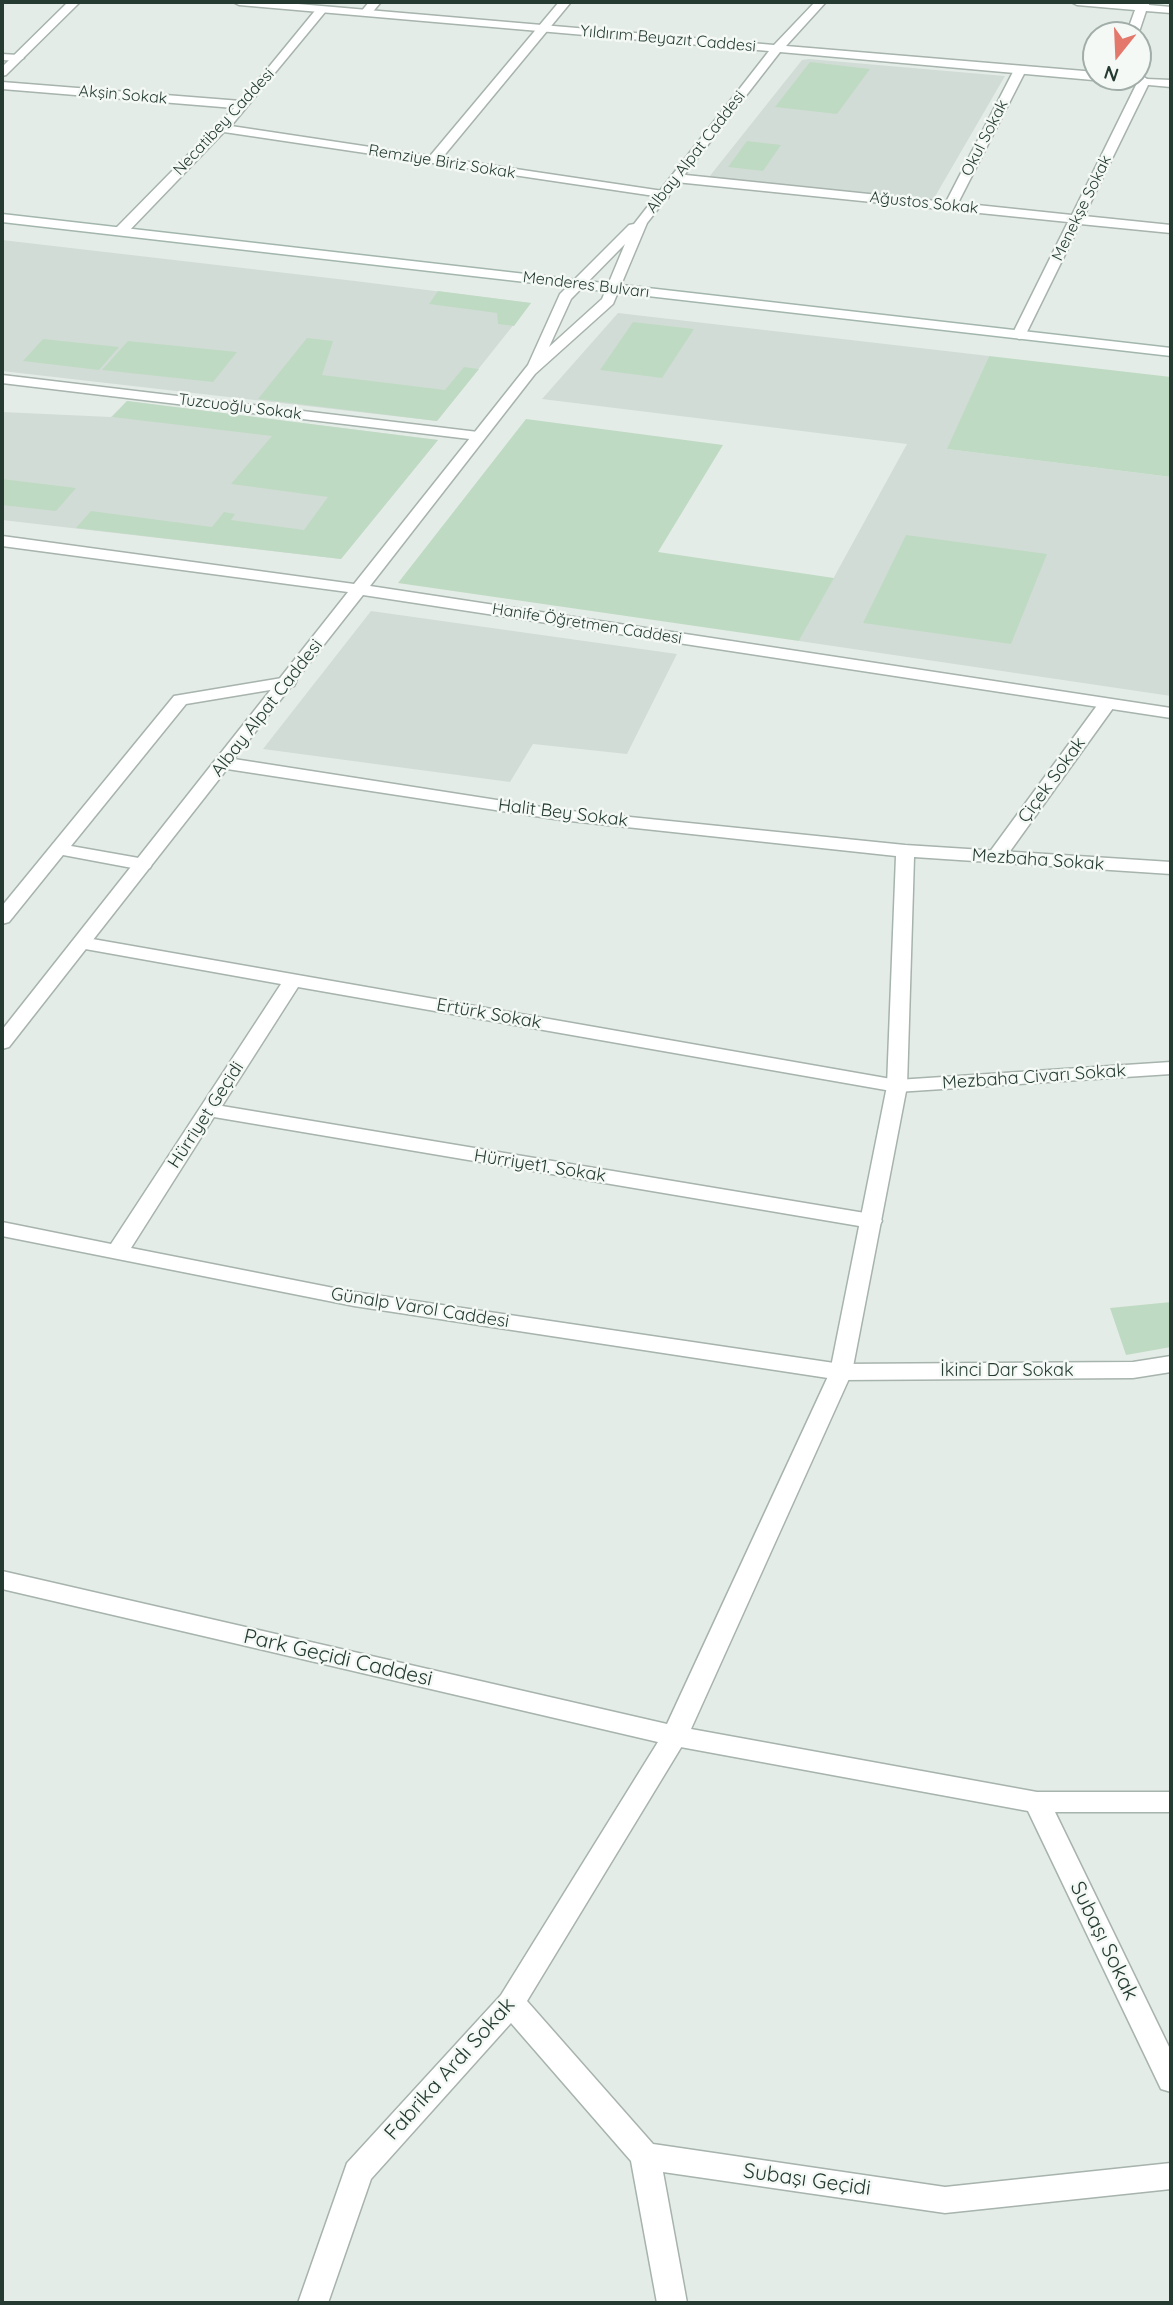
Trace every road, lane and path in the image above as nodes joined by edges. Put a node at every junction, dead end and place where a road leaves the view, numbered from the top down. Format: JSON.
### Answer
{"nodes":[{"id":1,"x":74,"y":2,"type":"edge"},
{"id":2,"x":239,"y":2,"type":"edge"},
{"id":3,"x":375,"y":2,"type":"edge"},
{"id":4,"x":565,"y":2,"type":"edge"},
{"id":5,"x":821,"y":2,"type":"edge"},
{"id":6,"x":1077,"y":2,"type":"edge"},
{"id":7,"x":1143,"y":4,"type":"edge"},
{"id":8,"x":322,"y":9,"type":"junction"},
{"id":9,"x":1171,"y":10,"type":"edge"},
{"id":10,"x":366,"y":13,"type":"junction"},
{"id":11,"x":1137,"y":21,"type":"edge"},
{"id":12,"x":543,"y":28,"type":"junction"},
{"id":13,"x":778,"y":48,"type":"junction"},
{"id":14,"x":2,"y":57,"type":"edge"},
{"id":15,"x":19,"y":58,"type":"junction"},
{"id":16,"x":1020,"y":70,"type":"junction"},
{"id":17,"x":2,"y":73,"type":"edge"},
{"id":18,"x":1082,"y":75,"type":"edge"},
{"id":19,"x":1152,"y":82,"type":"edge"},
{"id":20,"x":1171,"y":83,"type":"edge"},
{"id":21,"x":2,"y":86,"type":"edge"},
{"id":22,"x":1139,"y":91,"type":"edge"},
{"id":23,"x":244,"y":105,"type":"junction"},
{"id":24,"x":221,"y":128,"type":"junction"},
{"id":25,"x":433,"y":160,"type":"junction"},
{"id":26,"x":676,"y":178,"type":"junction"},
{"id":27,"x":663,"y":195,"type":"junction"},
{"id":28,"x":950,"y":206,"type":"junction"},
{"id":29,"x":2,"y":218,"type":"edge"},
{"id":30,"x":1078,"y":219,"type":"junction"},
{"id":31,"x":641,"y":222,"type":"junction"},
{"id":32,"x":1171,"y":229,"type":"edge"},
{"id":33,"x":121,"y":231,"type":"junction"},
{"id":34,"x":2,"y":232,"type":"edge"},
{"id":35,"x":575,"y":284,"type":"junction"},
{"id":36,"x":611,"y":295,"type":"junction"},
{"id":37,"x":565,"y":297,"type":"junction"},
{"id":38,"x":1019,"y":335,"type":"junction"},
{"id":39,"x":1171,"y":352,"type":"edge"},
{"id":40,"x":1171,"y":365,"type":"edge"},
{"id":41,"x":530,"y":371,"type":"junction"},
{"id":42,"x":2,"y":379,"type":"edge"},
{"id":43,"x":478,"y":436,"type":"junction"},
{"id":44,"x":2,"y":541,"type":"edge"},
{"id":45,"x":358,"y":589,"type":"junction"},
{"id":46,"x":288,"y":682,"type":"junction"},
{"id":47,"x":1107,"y":704,"type":"junction"},
{"id":48,"x":1171,"y":713,"type":"edge"},
{"id":49,"x":224,"y":763,"type":"junction"},
{"id":50,"x":58,"y":849,"type":"junction"},
{"id":51,"x":905,"y":851,"type":"junction"},
{"id":52,"x":996,"y":857,"type":"junction"},
{"id":53,"x":143,"y":864,"type":"junction"},
{"id":54,"x":1171,"y":868,"type":"edge"},
{"id":55,"x":2,"y":918,"type":"edge"},
{"id":56,"x":81,"y":943,"type":"junction"},
{"id":57,"x":293,"y":980,"type":"junction"},
{"id":58,"x":4,"y":1033,"type":"edge"},
{"id":59,"x":1171,"y":1068,"type":"edge"},
{"id":60,"x":897,"y":1086,"type":"junction"},
{"id":61,"x":208,"y":1110,"type":"junction"},
{"id":62,"x":871,"y":1221,"type":"junction"},
{"id":63,"x":2,"y":1229,"type":"edge"},
{"id":64,"x":118,"y":1250,"type":"junction"},
{"id":65,"x":1171,"y":1364,"type":"edge"},
{"id":66,"x":842,"y":1372,"type":"junction"},
{"id":67,"x":2,"y":1580,"type":"edge"},
{"id":68,"x":675,"y":1735,"type":"junction"},
{"id":69,"x":1037,"y":1802,"type":"junction"},
{"id":70,"x":1171,"y":1802,"type":"edge"},
{"id":71,"x":511,"y":2003,"type":"junction"},
{"id":72,"x":1171,"y":2080,"type":"edge"},
{"id":73,"x":645,"y":2156,"type":"junction"},
{"id":74,"x":1171,"y":2176,"type":"edge"},
{"id":75,"x":313,"y":2303,"type":"edge"},
{"id":76,"x":672,"y":2303,"type":"edge"}],
"edges":[{"from":1,"to":15,"type":"street"},
{"from":2,"to":8,"type":"street","name":"Yıldırım Beyazıt Caddesi"},
{"from":3,"to":10,"type":"street"},
{"from":4,"to":12,"type":"street"},
{"from":5,"to":13,"type":"street","name":"Albay Alpat Caddesi"},
{"from":6,"to":7,"type":"street"},
{"from":7,"to":9,"type":"street"},
{"from":7,"to":11,"type":"street"},
{"from":8,"to":10,"type":"street","name":"Yıldırım Beyazıt Caddesi"},
{"from":8,"to":23,"type":"street","name":"Necatibey Caddesi"},
{"from":10,"to":12,"type":"street","name":"Yıldırım Beyazıt Caddesi"},
{"from":12,"to":13,"type":"street","name":"Yıldırım Beyazıt Caddesi"},
{"from":12,"to":25,"type":"street"},
{"from":13,"to":16,"type":"street","name":"Yıldırım Beyazıt Caddesi"},
{"from":13,"to":26,"type":"street","name":"Albay Alpat Caddesi"},
{"from":14,"to":15,"type":"street"},
{"from":15,"to":17,"type":"street"},
{"from":16,"to":18,"type":"street","name":"Yıldırım Beyazıt Caddesi"},
{"from":16,"to":28,"type":"street","name":"Okul Sokak"},
{"from":19,"to":20,"type":"street"},
{"from":21,"to":23,"type":"street","name":"Akşin Sokak"},
{"from":22,"to":30,"type":"street","name":"Menekşe Sokak"},
{"from":23,"to":24,"type":"street","name":"Necatibey Caddesi"},
{"from":24,"to":25,"type":"street","name":"Remziye Biriz Sokak"},
{"from":24,"to":33,"type":"street","name":"Necatibey Caddesi"},
{"from":25,"to":27,"type":"street","name":"Remziye Biriz Sokak"},
{"from":26,"to":27,"type":"street","name":"Albay Alpat Caddesi"},
{"from":26,"to":28,"type":"street","name":"Ağustos Sokak"},
{"from":27,"to":31,"type":"street","name":"Albay Alpat Caddesi"},
{"from":28,"to":30,"type":"street","name":"Ağustos Sokak"},
{"from":29,"to":33,"type":"street","name":"Menderes Bulvarı"},
{"from":30,"to":32,"type":"street","name":"Ağustos Sokak"},
{"from":30,"to":38,"type":"street","name":"Menekşe Sokak"},
{"from":31,"to":35,"type":"street","name":"Albay Alpat Caddesi"},
{"from":31,"to":36,"type":"street","name":"Albay Alpat Caddesi"},
{"from":33,"to":35,"type":"street","name":"Menderes Bulvarı"},
{"from":34,"to":37,"type":"street","name":"Menderes Bulvarı"},
{"from":35,"to":36,"type":"street","name":"Menderes Bulvarı"},
{"from":35,"to":37,"type":"street","name":"Albay Alpat Caddesi"},
{"from":36,"to":37,"type":"street","name":"Menderes Bulvarı"},
{"from":36,"to":38,"type":"street","name":"Menderes Bulvarı"},
{"from":36,"to":40,"type":"street","name":"Menderes Bulvarı"},
{"from":36,"to":41,"type":"street","name":"Albay Alpat Caddesi"},
{"from":37,"to":41,"type":"street","name":"Albay Alpat Caddesi"},
{"from":38,"to":39,"type":"street","name":"Menderes Bulvarı"},
{"from":41,"to":43,"type":"street","name":"Albay Alpat Caddesi"},
{"from":42,"to":43,"type":"street","name":"Tuzcuoğlu Sokak"},
{"from":43,"to":45,"type":"street","name":"Albay Alpat Caddesi"},
{"from":44,"to":45,"type":"street","name":"Hanife Öğretmen Caddesi"},
{"from":45,"to":46,"type":"street","name":"Albay Alpat Caddesi"},
{"from":45,"to":47,"type":"street","name":"Hanife Öğretmen Caddesi"},
{"from":46,"to":49,"type":"street","name":"Albay Alpat Caddesi"},
{"from":46,"to":50,"type":"street"},
{"from":47,"to":48,"type":"street","name":"Hanife Öğretmen Caddesi"},
{"from":47,"to":52,"type":"street","name":"Çiçek Sokak"},
{"from":49,"to":51,"type":"street","name":"Halit Bey Sokak"},
{"from":49,"to":53,"type":"street","name":"Albay Alpat Caddesi"},
{"from":50,"to":53,"type":"street"},
{"from":50,"to":55,"type":"street"},
{"from":51,"to":52,"type":"street","name":"Mezbaha Sokak"},
{"from":51,"to":60,"type":"street","name":"Fabrika Ardı Sokak"},
{"from":52,"to":54,"type":"street","name":"Mezbaha Sokak"},
{"from":53,"to":56,"type":"street","name":"Albay Alpat Caddesi"},
{"from":56,"to":57,"type":"street","name":"Ertürk Sokak"},
{"from":56,"to":58,"type":"street","name":"Albay Alpat Caddesi"},
{"from":57,"to":60,"type":"street","name":"Ertürk Sokak"},
{"from":57,"to":61,"type":"street","name":"Hürriyet Geçidi"},
{"from":59,"to":60,"type":"street","name":"Mezbaha Civarı Sokak"},
{"from":60,"to":62,"type":"street","name":"Fabrika Ardı Sokak"},
{"from":61,"to":62,"type":"street","name":"Hürriyet1. Sokak"},
{"from":61,"to":64,"type":"street","name":"Hürriyet Geçidi"},
{"from":62,"to":66,"type":"street","name":"Fabrika Ardı Sokak"},
{"from":63,"to":64,"type":"street","name":"Günalp Varol Caddesi"},
{"from":64,"to":66,"type":"street","name":"Günalp Varol Caddesi"},
{"from":65,"to":66,"type":"street","name":"İkinci Dar Sokak"},
{"from":66,"to":68,"type":"street","name":"Fabrika Ardı Sokak"},
{"from":67,"to":68,"type":"street","name":"Park Geçidi Caddesi"},
{"from":68,"to":69,"type":"street","name":"Park Geçidi Caddesi"},
{"from":68,"to":71,"type":"street","name":"Fabrika Ardı Sokak"},
{"from":69,"to":70,"type":"street","name":"Park Geçidi Caddesi"},
{"from":69,"to":72,"type":"street","name":"Subaşı Sokak"},
{"from":71,"to":73,"type":"street"},
{"from":71,"to":75,"type":"street","name":"Fabrika Ardı Sokak"},
{"from":73,"to":74,"type":"street","name":"Subaşı Geçidi"},
{"from":73,"to":76,"type":"street"}]}
